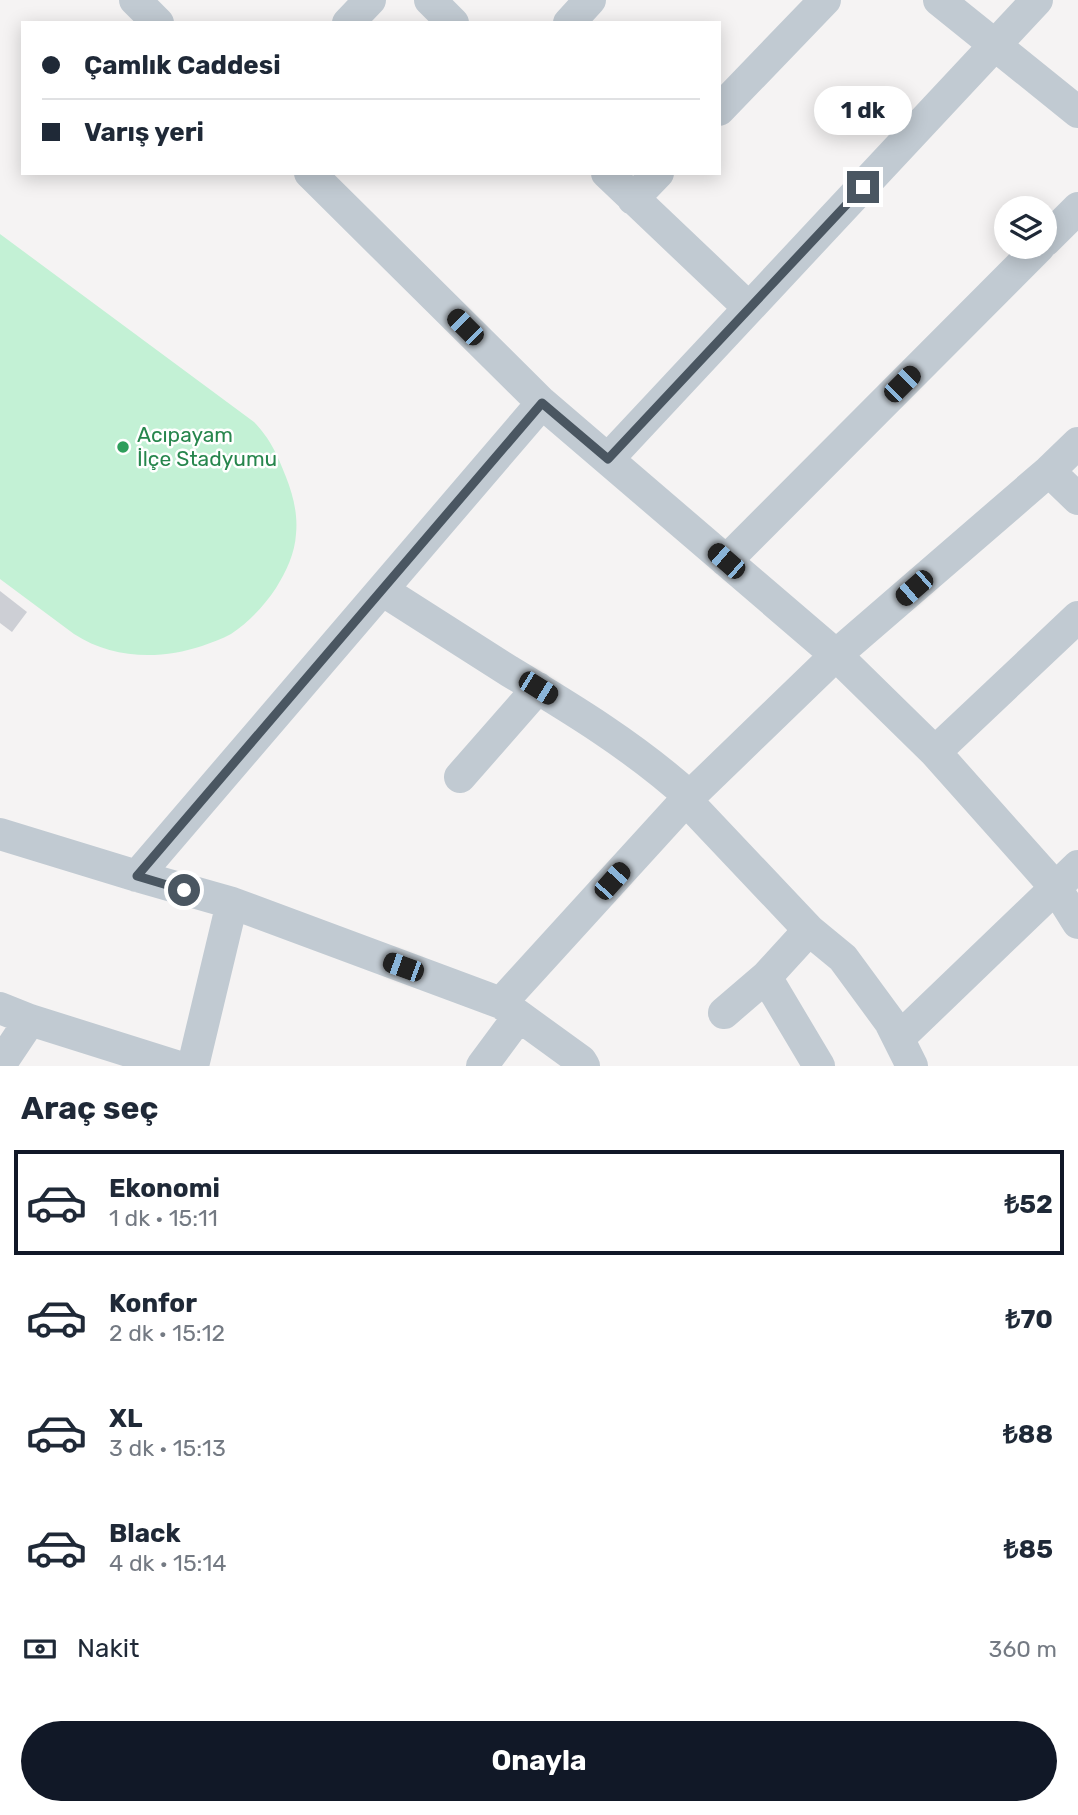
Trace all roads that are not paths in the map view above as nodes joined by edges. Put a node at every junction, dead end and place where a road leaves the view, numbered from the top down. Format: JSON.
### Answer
{"nodes":[{"id":1,"x":370,"y":0,"type":"edge"},
{"id":2,"x":430,"y":0,"type":"edge"},
{"id":3,"x":590,"y":0,"type":"edge"},
{"id":4,"x":825,"y":0,"type":"edge"},
{"id":5,"x":939,"y":0,"type":"edge"},
{"id":6,"x":1037,"y":0,"type":"edge"},
{"id":7,"x":350,"y":21,"type":"edge"},
{"id":8,"x":451,"y":21,"type":"edge"},
{"id":9,"x":571,"y":21,"type":"edge"},
{"id":10,"x":995,"y":45,"type":"junction"},
{"id":11,"x":721,"y":108,"type":"edge"},
{"id":12,"x":1078,"y":112,"type":"edge"},
{"id":13,"x":312,"y":175,"type":"edge"},
{"id":14,"x":609,"y":175,"type":"edge"},
{"id":15,"x":656,"y":175,"type":"edge"},
{"id":16,"x":633,"y":199,"type":"junction"},
{"id":17,"x":1078,"y":208,"type":"edge"},
{"id":18,"x":1057,"y":229,"type":"edge"},
{"id":19,"x":1027,"y":259,"type":"edge"},
{"id":20,"x":749,"y":308,"type":"junction"},
{"id":21,"x":542,"y":403,"type":"junction"},
{"id":22,"x":1078,"y":443,"type":"edge"},
{"id":23,"x":608,"y":459,"type":"junction"},
{"id":24,"x":1049,"y":471,"type":"junction"},
{"id":25,"x":1078,"y":499,"type":"edge"},
{"id":26,"x":726,"y":561,"type":"junction"},
{"id":27,"x":382,"y":590,"type":"junction"},
{"id":28,"x":1078,"y":617,"type":"edge"},
{"id":29,"x":836,"y":655,"type":"junction"},
{"id":30,"x":538,"y":688,"type":"junction"},
{"id":31,"x":935,"y":752,"type":"junction"},
{"id":32,"x":460,"y":777,"type":"dead end"},
{"id":33,"x":688,"y":799,"type":"junction"},
{"id":34,"x":0,"y":834,"type":"edge"},
{"id":35,"x":1078,"y":866,"type":"edge"},
{"id":36,"x":137,"y":876,"type":"junction"},
{"id":37,"x":1056,"y":888,"type":"junction"},
{"id":38,"x":232,"y":903,"type":"junction"},
{"id":39,"x":1078,"y":923,"type":"edge"},
{"id":40,"x":809,"y":930,"type":"junction"},
{"id":41,"x":765,"y":977,"type":"junction"},
{"id":42,"x":0,"y":1008,"type":"edge"},
{"id":43,"x":510,"y":1010,"type":"junction"},
{"id":44,"x":724,"y":1013,"type":"dead end"},
{"id":45,"x":30,"y":1020,"type":"junction"},
{"id":46,"x":906,"y":1052,"type":"edge"},
{"id":47,"x":0,"y":1065,"type":"edge"},
{"id":48,"x":176,"y":1066,"type":"edge"},
{"id":49,"x":193,"y":1066,"type":"edge"},
{"id":50,"x":482,"y":1066,"type":"edge"},
{"id":51,"x":583,"y":1066,"type":"edge"},
{"id":52,"x":819,"y":1066,"type":"edge"}],
"edges":[{"from":1,"to":7,"type":"street"},
{"from":2,"to":8,"type":"street"},
{"from":3,"to":9,"type":"street"},
{"from":4,"to":11,"type":"street"},
{"from":5,"to":10,"type":"street"},
{"from":6,"to":10,"type":"street"},
{"from":10,"to":12,"type":"street"},
{"from":10,"to":20,"type":"street"},
{"from":13,"to":21,"type":"street"},
{"from":14,"to":16,"type":"street"},
{"from":15,"to":16,"type":"street"},
{"from":16,"to":20,"type":"street"},
{"from":17,"to":18,"type":"street"},
{"from":19,"to":26,"type":"street"},
{"from":20,"to":23,"type":"street"},
{"from":21,"to":23,"type":"street"},
{"from":21,"to":27,"type":"street"},
{"from":22,"to":24,"type":"street"},
{"from":23,"to":26,"type":"street"},
{"from":24,"to":25,"type":"street"},
{"from":24,"to":29,"type":"street"},
{"from":26,"to":29,"type":"street"},
{"from":27,"to":30,"type":"street"},
{"from":27,"to":36,"type":"street"},
{"from":28,"to":31,"type":"street"},
{"from":29,"to":31,"type":"street"},
{"from":29,"to":33,"type":"street"},
{"from":30,"to":32,"type":"street"},
{"from":30,"to":33,"type":"street"},
{"from":31,"to":37,"type":"street"},
{"from":33,"to":40,"type":"street"},
{"from":33,"to":43,"type":"street"},
{"from":34,"to":36,"type":"street"},
{"from":35,"to":37,"type":"street"},
{"from":36,"to":38,"type":"street"},
{"from":37,"to":39,"type":"street"},
{"from":37,"to":46,"type":"street"},
{"from":38,"to":43,"type":"street"},
{"from":38,"to":49,"type":"street"},
{"from":40,"to":41,"type":"street"},
{"from":40,"to":46,"type":"street"},
{"from":41,"to":44,"type":"street"},
{"from":41,"to":52,"type":"street"},
{"from":42,"to":45,"type":"street"},
{"from":43,"to":50,"type":"street"},
{"from":43,"to":51,"type":"street"},
{"from":45,"to":47,"type":"street"},
{"from":45,"to":48,"type":"street"}]}
